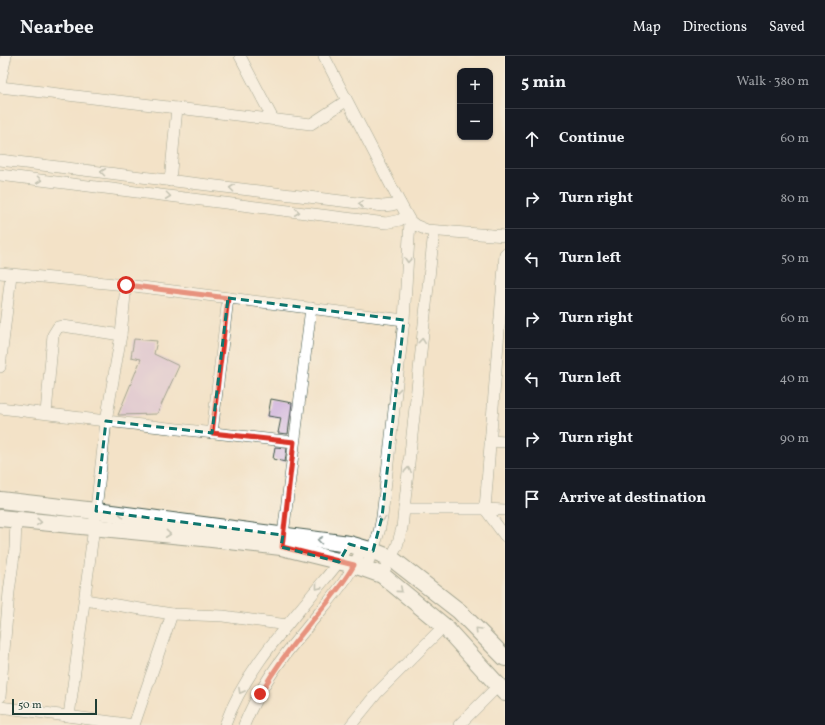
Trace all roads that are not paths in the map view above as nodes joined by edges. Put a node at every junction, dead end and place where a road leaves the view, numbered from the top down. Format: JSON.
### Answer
{"nodes":[{"id":1,"x":6,"y":56,"type":"edge"},
{"id":2,"x":240,"y":56,"type":"edge"},
{"id":3,"x":324,"y":56,"type":"edge"},
{"id":4,"x":0,"y":83,"type":"edge"},
{"id":5,"x":0,"y":87,"type":"edge"},
{"id":6,"x":346,"y":101,"type":"junction"},
{"id":7,"x":177,"y":108,"type":"junction"},
{"id":8,"x":274,"y":119,"type":"junction"},
{"id":9,"x":0,"y":160,"type":"edge"},
{"id":10,"x":0,"y":175,"type":"edge"},
{"id":11,"x":146,"y":178,"type":"junction"},
{"id":12,"x":170,"y":181,"type":"junction"},
{"id":13,"x":144,"y":194,"type":"junction"},
{"id":14,"x":400,"y":203,"type":"junction"},
{"id":15,"x":408,"y":219,"type":"junction"},
{"id":16,"x":434,"y":231,"type":"junction"},
{"id":17,"x":505,"y":236,"type":"edge"},
{"id":18,"x":505,"y":254,"type":"edge"},
{"id":19,"x":6,"y":274,"type":"edge"},
{"id":20,"x":126,"y":285,"type":"junction"},
{"id":21,"x":228,"y":298,"type":"junction"},
{"id":22,"x":503,"y":307,"type":"edge"},
{"id":23,"x":311,"y":308,"type":"junction"},
{"id":24,"x":404,"y":320,"type":"junction"},
{"id":25,"x":121,"y":335,"type":"junction"},
{"id":26,"x":0,"y":368,"type":"edge"},
{"id":27,"x":500,"y":375,"type":"edge"},
{"id":28,"x":0,"y":408,"type":"edge"},
{"id":29,"x":46,"y":414,"type":"junction"},
{"id":30,"x":106,"y":421,"type":"junction"},
{"id":31,"x":212,"y":433,"type":"junction"},
{"id":32,"x":294,"y":442,"type":"junction"},
{"id":33,"x":490,"y":442,"type":"junction"},
{"id":34,"x":505,"y":442,"type":"edge"},
{"id":35,"x":0,"y":500,"type":"edge"},
{"id":36,"x":404,"y":509,"type":"junction"},
{"id":37,"x":485,"y":509,"type":"junction"},
{"id":38,"x":505,"y":510,"type":"edge"},
{"id":39,"x":96,"y":511,"type":"junction"},
{"id":40,"x":0,"y":518,"type":"edge"},
{"id":41,"x":16,"y":520,"type":"junction"},
{"id":42,"x":94,"y":527,"type":"junction"},
{"id":43,"x":505,"y":536,"type":"edge"},
{"id":44,"x":282,"y":541,"type":"junction"},
{"id":45,"x":362,"y":548,"type":"junction"},
{"id":46,"x":391,"y":558,"type":"junction"},
{"id":47,"x":353,"y":565,"type":"junction"},
{"id":48,"x":382,"y":575,"type":"junction"},
{"id":49,"x":4,"y":592,"type":"edge"},
{"id":50,"x":85,"y":600,"type":"junction"},
{"id":51,"x":172,"y":614,"type":"junction"},
{"id":52,"x":287,"y":625,"type":"junction"},
{"id":53,"x":444,"y":626,"type":"junction"},
{"id":54,"x":505,"y":658,"type":"edge"},
{"id":55,"x":501,"y":689,"type":"edge"},
{"id":56,"x":0,"y":697,"type":"edge"},
{"id":57,"x":0,"y":707,"type":"edge"},
{"id":58,"x":69,"y":716,"type":"junction"},
{"id":59,"x":134,"y":725,"type":"edge"},
{"id":60,"x":225,"y":725,"type":"edge"},
{"id":61,"x":244,"y":725,"type":"edge"},
{"id":62,"x":351,"y":725,"type":"edge"},
{"id":63,"x":459,"y":725,"type":"edge"}],
"edges":[{"from":1,"to":4,"type":"street"},
{"from":2,"to":8,"type":"street"},
{"from":3,"to":6,"type":"street"},
{"from":5,"to":7,"type":"street"},
{"from":6,"to":8,"type":"street"},
{"from":6,"to":14,"type":"street"},
{"from":7,"to":8,"type":"street"},
{"from":7,"to":12,"type":"street"},
{"from":11,"to":9,"type":"street","one_way":true},
{"from":10,"to":13,"type":"street","one_way":true},
{"from":11,"to":12,"type":"street"},
{"from":11,"to":13,"type":"street"},
{"from":14,"to":12,"type":"street","one_way":true},
{"from":13,"to":15,"type":"street","one_way":true},
{"from":14,"to":15,"type":"street"},
{"from":15,"to":16,"type":"street"},
{"from":15,"to":24,"type":"street","one_way":true},
{"from":16,"to":17,"type":"street"},
{"from":36,"to":16,"type":"street","one_way":true},
{"from":18,"to":22,"type":"street"},
{"from":19,"to":20,"type":"street"},
{"from":19,"to":26,"type":"street"},
{"from":20,"to":21,"type":"street"},
{"from":20,"to":25,"type":"street"},
{"from":21,"to":23,"type":"street"},
{"from":21,"to":31,"type":"street"},
{"from":22,"to":27,"type":"street"},
{"from":23,"to":24,"type":"street"},
{"from":23,"to":32,"type":"street"},
{"from":24,"to":45,"type":"street","one_way":true},
{"from":25,"to":29,"type":"street"},
{"from":25,"to":30,"type":"street"},
{"from":27,"to":33,"type":"street"},
{"from":28,"to":29,"type":"street"},
{"from":29,"to":30,"type":"street"},
{"from":30,"to":31,"type":"street"},
{"from":30,"to":39,"type":"street"},
{"from":31,"to":32,"type":"street"},
{"from":32,"to":44,"type":"street"},
{"from":33,"to":34,"type":"street"},
{"from":33,"to":37,"type":"street"},
{"from":35,"to":39,"type":"main road"},
{"from":36,"to":37,"type":"street"},
{"from":36,"to":46,"type":"street"},
{"from":37,"to":38,"type":"street"},
{"from":37,"to":43,"type":"street"},
{"from":39,"to":42,"type":"street"},
{"from":44,"to":39,"type":"main road","one_way":true},
{"from":40,"to":41,"type":"main road"},
{"from":41,"to":42,"type":"main road","one_way":true},
{"from":41,"to":49,"type":"street"},
{"from":42,"to":44,"type":"main road","one_way":true},
{"from":42,"to":50,"type":"street"},
{"from":45,"to":44,"type":"main road","one_way":true},
{"from":44,"to":47,"type":"main road"},
{"from":45,"to":46,"type":"main road"},
{"from":45,"to":47,"type":"street"},
{"from":45,"to":47,"type":"street"},
{"from":46,"to":48,"type":"street"},
{"from":54,"to":46,"type":"main road","one_way":true},
{"from":47,"to":48,"type":"main road"},
{"from":47,"to":52,"type":"street","one_way":true},
{"from":47,"to":61,"type":"street"},
{"from":48,"to":53,"type":"main road","one_way":true},
{"from":49,"to":56,"type":"street"},
{"from":50,"to":51,"type":"street"},
{"from":50,"to":58,"type":"street"},
{"from":51,"to":52,"type":"street"},
{"from":51,"to":59,"type":"street"},
{"from":52,"to":60,"type":"street","one_way":true},
{"from":53,"to":55,"type":"main road"},
{"from":53,"to":62,"type":"street"},
{"from":55,"to":63,"type":"street"},
{"from":57,"to":58,"type":"street"},
{"from":58,"to":59,"type":"street"}]}
